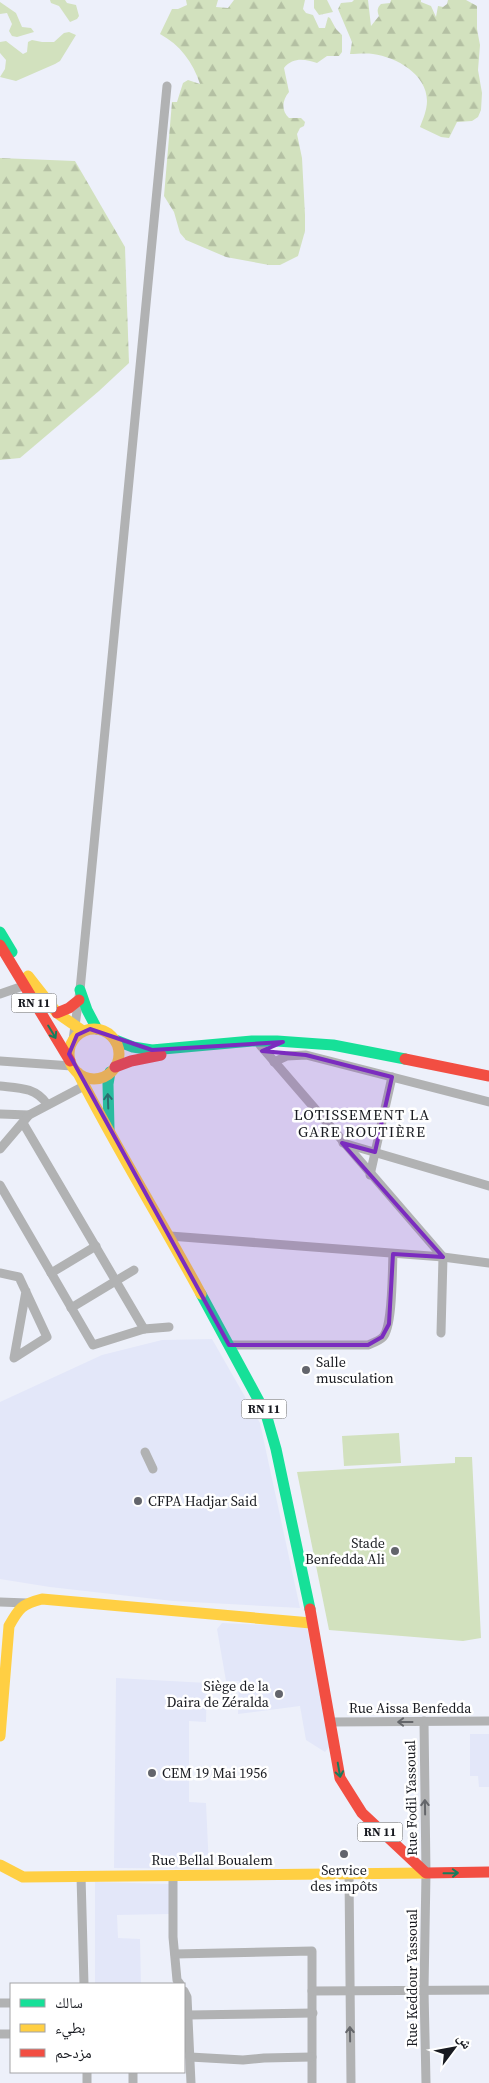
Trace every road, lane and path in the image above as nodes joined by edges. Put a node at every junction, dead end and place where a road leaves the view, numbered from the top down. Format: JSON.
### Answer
{"nodes":[{"id":1,"x":167,"y":86,"type":"dead end"},
{"id":2,"x":0,"y":932,"type":"edge"},
{"id":3,"x":0,"y":945,"type":"edge"},
{"id":4,"x":23,"y":986,"type":"junction"},
{"id":5,"x":0,"y":994,"type":"edge"},
{"id":6,"x":79,"y":995,"type":"junction"},
{"id":7,"x":57,"y":1014,"type":"junction"},
{"id":8,"x":79,"y":1029,"type":"junction"},
{"id":9,"x":97,"y":1029,"type":"junction"},
{"id":10,"x":115,"y":1040,"type":"junction"},
{"id":11,"x":283,"y":1042,"type":"junction"},
{"id":12,"x":260,"y":1045,"type":"junction"},
{"id":13,"x":0,"y":1062,"type":"edge"},
{"id":14,"x":274,"y":1062,"type":"junction"},
{"id":15,"x":73,"y":1067,"type":"junction"},
{"id":16,"x":113,"y":1070,"type":"junction"},
{"id":17,"x":489,"y":1076,"type":"edge"},
{"id":18,"x":392,"y":1077,"type":"junction"},
{"id":19,"x":0,"y":1086,"type":"edge"},
{"id":20,"x":84,"y":1086,"type":"junction"},
{"id":21,"x":489,"y":1102,"type":"edge"},
{"id":22,"x":47,"y":1104,"type":"junction"},
{"id":23,"x":0,"y":1114,"type":"edge"},
{"id":24,"x":29,"y":1115,"type":"junction"},
{"id":25,"x":23,"y":1123,"type":"junction"},
{"id":26,"x":109,"y":1129,"type":"junction"},
{"id":27,"x":4,"y":1139,"type":"edge"},
{"id":28,"x":342,"y":1143,"type":"junction"},
{"id":29,"x":0,"y":1149,"type":"edge"},
{"id":30,"x":375,"y":1152,"type":"junction"},
{"id":31,"x":370,"y":1175,"type":"junction"},
{"id":32,"x":0,"y":1185,"type":"edge"},
{"id":33,"x":489,"y":1185,"type":"edge"},
{"id":34,"x":170,"y":1236,"type":"junction"},
{"id":35,"x":96,"y":1246,"type":"junction"},
{"id":36,"x":393,"y":1254,"type":"junction"},
{"id":37,"x":443,"y":1258,"type":"junction"},
{"id":38,"x":489,"y":1263,"type":"edge"},
{"id":39,"x":134,"y":1270,"type":"dead end"},
{"id":40,"x":0,"y":1273,"type":"edge"},
{"id":41,"x":51,"y":1273,"type":"junction"},
{"id":42,"x":117,"y":1281,"type":"junction"},
{"id":43,"x":26,"y":1291,"type":"junction"},
{"id":44,"x":71,"y":1308,"type":"junction"},
{"id":45,"x":169,"y":1327,"type":"dead end"},
{"id":46,"x":144,"y":1329,"type":"junction"},
{"id":47,"x":441,"y":1332,"type":"dead end"},
{"id":48,"x":228,"y":1345,"type":"junction"},
{"id":49,"x":145,"y":1452,"type":"dead end"},
{"id":50,"x":153,"y":1469,"type":"dead end"},
{"id":51,"x":0,"y":1602,"type":"edge"},
{"id":52,"x":28,"y":1603,"type":"junction"},
{"id":53,"x":311,"y":1623,"type":"junction"},
{"id":54,"x":4,"y":1626,"type":"edge"},
{"id":55,"x":4,"y":1646,"type":"edge"},
{"id":56,"x":3,"y":1663,"type":"edge"},
{"id":57,"x":2,"y":1676,"type":"edge"},
{"id":58,"x":2,"y":1694,"type":"edge"},
{"id":59,"x":1,"y":1718,"type":"edge"},
{"id":60,"x":489,"y":1721,"type":"edge"},
{"id":61,"x":331,"y":1722,"type":"junction"},
{"id":62,"x":424,"y":1722,"type":"junction"},
{"id":63,"x":0,"y":1736,"type":"edge"},
{"id":64,"x":0,"y":1865,"type":"edge"},
{"id":65,"x":489,"y":1872,"type":"edge"},
{"id":66,"x":426,"y":1873,"type":"junction"},
{"id":67,"x":349,"y":1874,"type":"junction"},
{"id":68,"x":81,"y":1876,"type":"junction"},
{"id":69,"x":173,"y":1876,"type":"junction"},
{"id":70,"x":175,"y":1954,"type":"junction"},
{"id":71,"x":84,"y":1983,"type":"edge"},
{"id":72,"x":179,"y":1983,"type":"edge"},
{"id":73,"x":424,"y":1990,"type":"junction"},
{"id":74,"x":489,"y":1990,"type":"edge"},
{"id":75,"x":312,"y":1991,"type":"junction"},
{"id":76,"x":350,"y":1991,"type":"junction"},
{"id":77,"x":185,"y":1995,"type":"edge"},
{"id":78,"x":313,"y":2013,"type":"junction"},
{"id":79,"x":188,"y":2015,"type":"junction"},
{"id":80,"x":190,"y":2057,"type":"junction"},
{"id":81,"x":312,"y":2057,"type":"junction"},
{"id":82,"x":187,"y":2067,"type":"edge"},
{"id":83,"x":191,"y":2083,"type":"edge"},
{"id":84,"x":312,"y":2083,"type":"edge"},
{"id":85,"x":351,"y":2083,"type":"edge"},
{"id":86,"x":426,"y":2083,"type":"edge"}],
"edges":[{"from":1,"to":6,"type":"street"},
{"from":2,"to":7,"type":"main road"},
{"from":3,"to":4,"type":"main road","number":"RN 11"},
{"from":4,"to":5,"type":"street"},
{"from":4,"to":15,"type":"main road","number":"RN 11","one_way":true},
{"from":6,"to":7,"type":"main road"},
{"from":6,"to":8,"type":"street"},
{"from":6,"to":9,"type":"main road"},
{"from":7,"to":8,"type":"main road"},
{"from":8,"to":9,"type":"main road"},
{"from":8,"to":15,"type":"main road"},
{"from":9,"to":10,"type":"main road"},
{"from":10,"to":11,"type":"main road"},
{"from":10,"to":16,"type":"main road"},
{"from":11,"to":12,"type":"main road"},
{"from":11,"to":17,"type":"main road"},
{"from":12,"to":14,"type":"street"},
{"from":12,"to":16,"type":"main road"},
{"from":13,"to":15,"type":"street"},
{"from":14,"to":18,"type":"street"},
{"from":14,"to":28,"type":"street"},
{"from":15,"to":16,"type":"main road"},
{"from":15,"to":20,"type":"main road","number":"RN 11"},
{"from":26,"to":16,"type":"main road","one_way":true},
{"from":18,"to":21,"type":"street"},
{"from":18,"to":30,"type":"street"},
{"from":19,"to":22,"type":"street"},
{"from":20,"to":22,"type":"street"},
{"from":20,"to":26,"type":"main road","number":"RN 11"},
{"from":22,"to":24,"type":"street"},
{"from":23,"to":24,"type":"street"},
{"from":24,"to":25,"type":"street"},
{"from":25,"to":27,"type":"street"},
{"from":25,"to":35,"type":"street"},
{"from":26,"to":34,"type":"main road","number":"RN 11"},
{"from":27,"to":29,"type":"street"},
{"from":28,"to":30,"type":"street"},
{"from":28,"to":31,"type":"street"},
{"from":30,"to":31,"type":"street"},
{"from":30,"to":33,"type":"street"},
{"from":31,"to":37,"type":"street"},
{"from":32,"to":41,"type":"street"},
{"from":34,"to":36,"type":"street"},
{"from":34,"to":48,"type":"main road","number":"RN 11"},
{"from":35,"to":41,"type":"street"},
{"from":35,"to":42,"type":"street"},
{"from":36,"to":37,"type":"street"},
{"from":36,"to":48,"type":"street"},
{"from":37,"to":38,"type":"street"},
{"from":37,"to":47,"type":"street"},
{"from":39,"to":42,"type":"street"},
{"from":40,"to":43,"type":"street"},
{"from":41,"to":44,"type":"street"},
{"from":42,"to":44,"type":"street"},
{"from":42,"to":46,"type":"street"},
{"from":43,"to":43,"type":"street"},
{"from":44,"to":46,"type":"street"},
{"from":45,"to":46,"type":"street"},
{"from":48,"to":53,"type":"main road","number":"RN 11"},
{"from":49,"to":50,"type":"street"},
{"from":51,"to":52,"type":"street"},
{"from":52,"to":53,"type":"main road"},
{"from":52,"to":54,"type":"main road"},
{"from":53,"to":61,"type":"main road","number":"RN 11"},
{"from":54,"to":55,"type":"main road"},
{"from":55,"to":56,"type":"main road"},
{"from":56,"to":57,"type":"main road"},
{"from":57,"to":58,"type":"main road"},
{"from":58,"to":59,"type":"main road"},
{"from":59,"to":63,"type":"main road"},
{"from":60,"to":62,"type":"street","name":"Rue Aissa Benfedda"},
{"from":62,"to":61,"type":"street","name":"Rue Aissa Benfedda","one_way":true},
{"from":61,"to":66,"type":"main road","number":"RN 11","one_way":true},
{"from":66,"to":62,"type":"street","name":"Rue Fodil Yassoual","one_way":true},
{"from":64,"to":68,"type":"main road","name":"Rue Bellal Boualem"},
{"from":66,"to":65,"type":"main road","name":"Rue Bellal Boualem","one_way":true},
{"from":66,"to":67,"type":"main road","name":"Rue Bellal Boualem"},
{"from":66,"to":73,"type":"street","name":"Rue Keddour Yassoual"},
{"from":67,"to":69,"type":"main road","name":"Rue Bellal Boualem"},
{"from":67,"to":76,"type":"street"},
{"from":68,"to":69,"type":"main road","name":"Rue Bellal Boualem"},
{"from":68,"to":71,"type":"street"},
{"from":69,"to":70,"type":"street"},
{"from":70,"to":72,"type":"street"},
{"from":70,"to":75,"type":"street"},
{"from":73,"to":74,"type":"street"},
{"from":73,"to":76,"type":"street"},
{"from":73,"to":86,"type":"street","name":"Rue Keddour Yassoual"},
{"from":75,"to":76,"type":"street"},
{"from":75,"to":78,"type":"street"},
{"from":85,"to":76,"type":"street","one_way":true},
{"from":77,"to":79,"type":"street"},
{"from":78,"to":79,"type":"street"},
{"from":78,"to":81,"type":"street"},
{"from":79,"to":80,"type":"street"},
{"from":80,"to":81,"type":"street"},
{"from":80,"to":82,"type":"street"},
{"from":81,"to":84,"type":"street"},
{"from":82,"to":83,"type":"street"}]}
